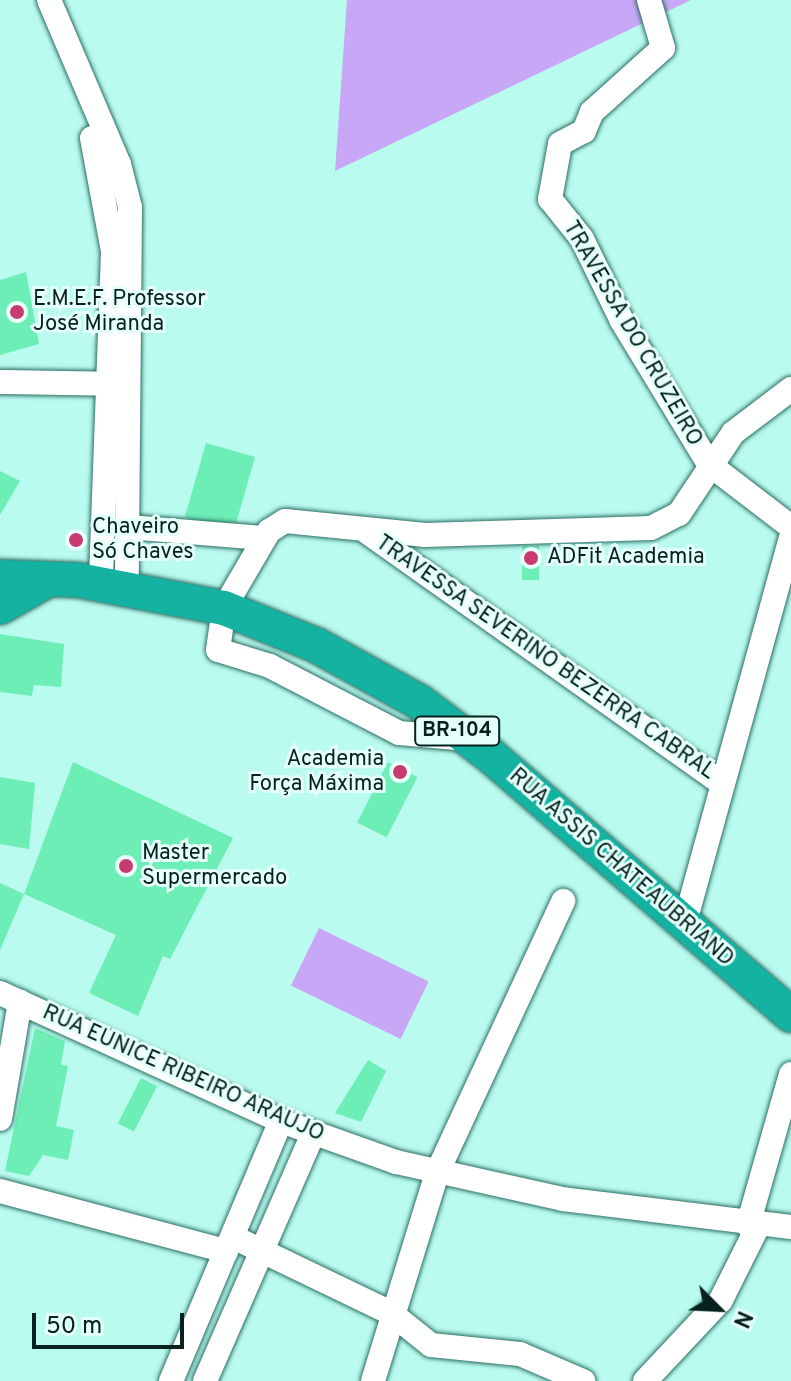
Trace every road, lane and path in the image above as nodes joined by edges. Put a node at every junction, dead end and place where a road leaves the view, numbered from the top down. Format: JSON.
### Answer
{"nodes":[{"id":1,"x":32,"y":0,"type":"edge"},
{"id":2,"x":49,"y":0,"type":"edge"},
{"id":3,"x":649,"y":0,"type":"edge"},
{"id":4,"x":0,"y":382,"type":"edge"},
{"id":5,"x":123,"y":384,"type":"junction"},
{"id":6,"x":791,"y":389,"type":"edge"},
{"id":7,"x":709,"y":464,"type":"junction"},
{"id":8,"x":128,"y":527,"type":"junction"},
{"id":9,"x":791,"y":527,"type":"edge"},
{"id":10,"x":367,"y":532,"type":"junction"},
{"id":11,"x":791,"y":537,"type":"edge"},
{"id":12,"x":263,"y":538,"type":"junction"},
{"id":13,"x":0,"y":552,"type":"edge"},
{"id":14,"x":0,"y":577,"type":"edge"},
{"id":15,"x":53,"y":577,"type":"junction"},
{"id":16,"x":114,"y":586,"type":"junction"},
{"id":17,"x":0,"y":607,"type":"edge"},
{"id":18,"x":224,"y":608,"type":"junction"},
{"id":19,"x":316,"y":645,"type":"junction"},
{"id":20,"x":295,"y":679,"type":"junction"},
{"id":21,"x":468,"y":739,"type":"junction"},
{"id":22,"x":722,"y":783,"type":"junction"},
{"id":23,"x":563,"y":901,"type":"dead end"},
{"id":24,"x":685,"y":922,"type":"junction"},
{"id":25,"x":10,"y":998,"type":"edge"},
{"id":26,"x":791,"y":1015,"type":"edge"},
{"id":27,"x":791,"y":1074,"type":"edge"},
{"id":28,"x":0,"y":1119,"type":"edge"},
{"id":29,"x":281,"y":1121,"type":"junction"},
{"id":30,"x":313,"y":1134,"type":"junction"},
{"id":31,"x":437,"y":1173,"type":"junction"},
{"id":32,"x":0,"y":1191,"type":"edge"},
{"id":33,"x":753,"y":1227,"type":"junction"},
{"id":34,"x":791,"y":1227,"type":"edge"},
{"id":35,"x":229,"y":1244,"type":"junction"},
{"id":36,"x":262,"y":1249,"type":"junction"},
{"id":37,"x":391,"y":1313,"type":"junction"},
{"id":38,"x":171,"y":1381,"type":"edge"},
{"id":39,"x":205,"y":1381,"type":"edge"},
{"id":40,"x":373,"y":1381,"type":"edge"},
{"id":41,"x":583,"y":1381,"type":"edge"},
{"id":42,"x":645,"y":1381,"type":"edge"}],
"edges":[{"from":1,"to":5,"type":"street"},
{"from":2,"to":5,"type":"street"},
{"from":3,"to":7,"type":"street","name":"TRAVESSA DO CRUZEIRO"},
{"from":4,"to":5,"type":"street"},
{"from":5,"to":8,"type":"street"},
{"from":5,"to":16,"type":"street"},
{"from":6,"to":7,"type":"street"},
{"from":7,"to":9,"type":"street","name":"TRAVESSA DO CRUZEIRO"},
{"from":7,"to":10,"type":"street"},
{"from":8,"to":12,"type":"street"},
{"from":8,"to":16,"type":"street"},
{"from":10,"to":12,"type":"street"},
{"from":10,"to":22,"type":"street","name":"TRAVESSA SEVERINO BEZERRA CABRAL"},
{"from":11,"to":22,"type":"street"},
{"from":12,"to":18,"type":"street"},
{"from":13,"to":15,"type":"highway"},
{"from":14,"to":15,"type":"highway","name":"RUA ASSIS CHATEAUBRIAND","number":"BR-104"},
{"from":15,"to":16,"type":"highway","name":"RUA ASSIS CHATEAUBRIAND","number":"BR-104"},
{"from":15,"to":17,"type":"highway"},
{"from":16,"to":18,"type":"highway","name":"RUA ASSIS CHATEAUBRIAND","number":"BR-104"},
{"from":18,"to":19,"type":"highway","name":"RUA ASSIS CHATEAUBRIAND","number":"BR-104"},
{"from":18,"to":20,"type":"street"},
{"from":19,"to":20,"type":"street"},
{"from":19,"to":21,"type":"highway","name":"RUA ASSIS CHATEAUBRIAND","number":"BR-104"},
{"from":20,"to":21,"type":"street"},
{"from":21,"to":24,"type":"highway","name":"RUA ASSIS CHATEAUBRIAND","number":"BR-104"},
{"from":22,"to":24,"type":"street"},
{"from":23,"to":31,"type":"street"},
{"from":24,"to":26,"type":"highway","name":"RUA ASSIS CHATEAUBRIAND","number":"BR-104"},
{"from":25,"to":28,"type":"street"},
{"from":25,"to":29,"type":"street","name":"RUA EUNICE RIBEIRO ARAUJO"},
{"from":27,"to":33,"type":"street"},
{"from":29,"to":30,"type":"street","name":"RUA EUNICE RIBEIRO ARAUJO"},
{"from":29,"to":35,"type":"street"},
{"from":30,"to":31,"type":"street","name":"RUA EUNICE RIBEIRO ARAUJO"},
{"from":30,"to":36,"type":"street"},
{"from":31,"to":33,"type":"street","name":"RUA EUNICE RIBEIRO ARAUJO"},
{"from":31,"to":37,"type":"street"},
{"from":32,"to":35,"type":"street"},
{"from":33,"to":34,"type":"street","name":"RUA EUNICE RIBEIRO ARAUJO"},
{"from":33,"to":42,"type":"street"},
{"from":35,"to":36,"type":"street"},
{"from":35,"to":38,"type":"street"},
{"from":36,"to":37,"type":"street"},
{"from":36,"to":39,"type":"street"},
{"from":37,"to":40,"type":"street"},
{"from":37,"to":41,"type":"street"}]}
